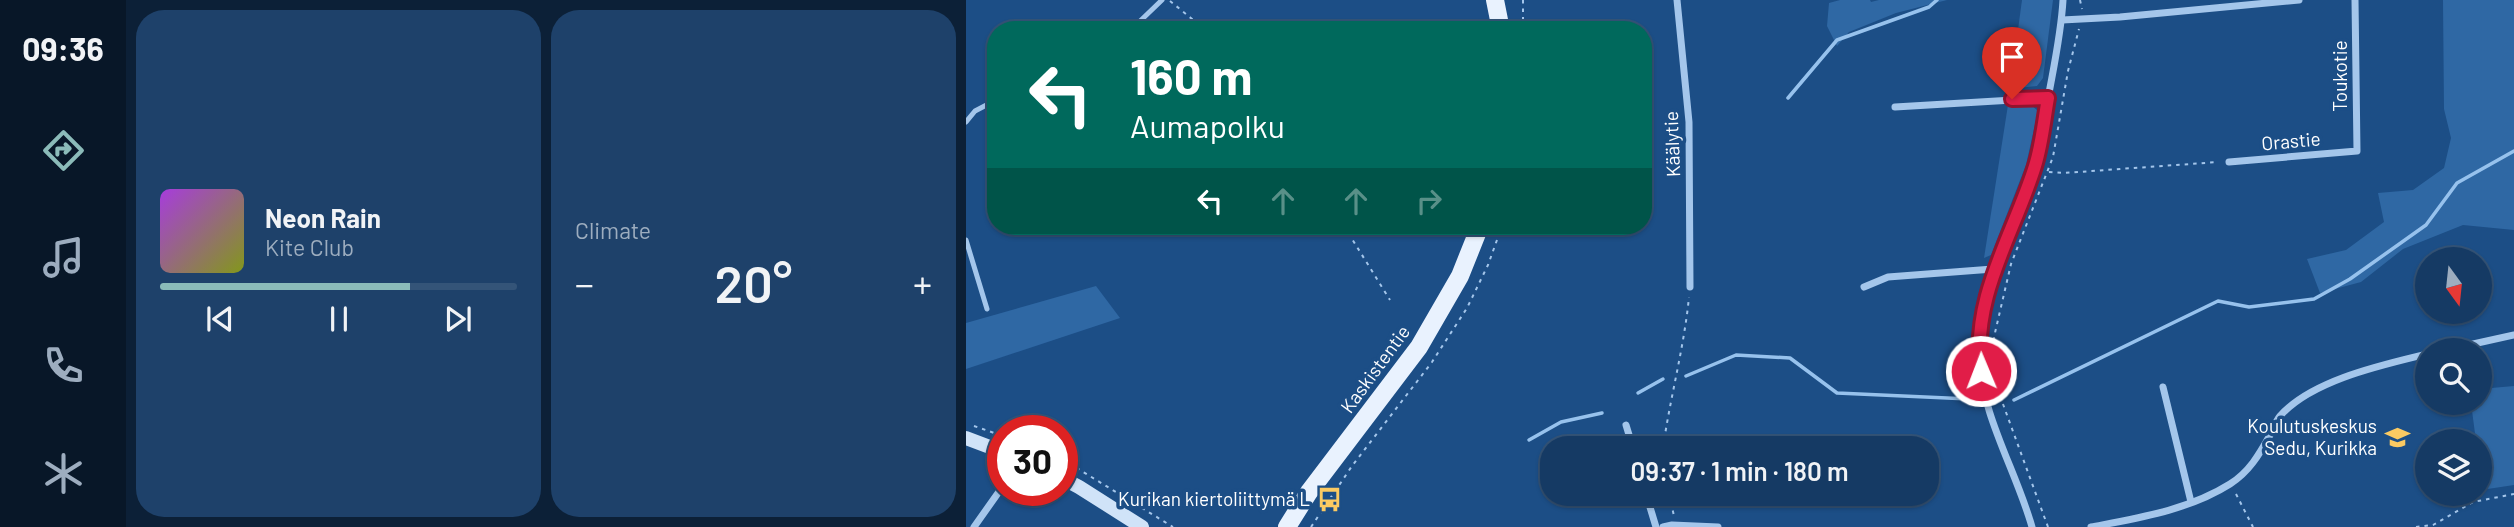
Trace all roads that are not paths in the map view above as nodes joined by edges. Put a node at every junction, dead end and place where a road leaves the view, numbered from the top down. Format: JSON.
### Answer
{"nodes":[{"id":1,"x":1162,"y":0,"type":"edge"},
{"id":2,"x":1494,"y":0,"type":"edge"},
{"id":3,"x":1677,"y":0,"type":"edge"},
{"id":4,"x":2063,"y":0,"type":"edge"},
{"id":5,"x":2299,"y":0,"type":"edge"},
{"id":6,"x":2355,"y":0,"type":"edge"},
{"id":7,"x":2062,"y":20,"type":"junction"},
{"id":8,"x":1140,"y":21,"type":"edge"},
{"id":9,"x":1499,"y":21,"type":"edge"},
{"id":10,"x":2048,"y":98,"type":"junction"},
{"id":11,"x":987,"y":105,"type":"edge"},
{"id":12,"x":1895,"y":107,"type":"dead end"},
{"id":13,"x":966,"y":121,"type":"edge"},
{"id":14,"x":2357,"y":151,"type":"joint"},
{"id":15,"x":2229,"y":162,"type":"road end"},
{"id":16,"x":1476,"y":235,"type":"edge"},
{"id":17,"x":966,"y":240,"type":"edge"},
{"id":18,"x":1993,"y":269,"type":"junction"},
{"id":19,"x":1690,"y":287,"type":"road end"},
{"id":20,"x":1864,"y":287,"type":"dead end"},
{"id":21,"x":987,"y":309,"type":"dead end"},
{"id":22,"x":2514,"y":335,"type":"edge"},
{"id":23,"x":2492,"y":340,"type":"edge"},
{"id":24,"x":2415,"y":357,"type":"edge"},
{"id":25,"x":2163,"y":387,"type":"dead end"},
{"id":26,"x":1626,"y":425,"type":"dead end"},
{"id":27,"x":1629,"y":436,"type":"edge"},
{"id":28,"x":966,"y":438,"type":"edge"},
{"id":29,"x":987,"y":446,"type":"edge"},
{"id":30,"x":1078,"y":486,"type":"edge"},
{"id":31,"x":2191,"y":502,"type":"junction"},
{"id":32,"x":989,"y":506,"type":"edge"},
{"id":33,"x":1650,"y":506,"type":"edge"},
{"id":34,"x":1676,"y":525,"type":"edge"},
{"id":35,"x":974,"y":527,"type":"edge"},
{"id":36,"x":1142,"y":527,"type":"edge"},
{"id":37,"x":1287,"y":527,"type":"edge"},
{"id":38,"x":1656,"y":527,"type":"edge"},
{"id":39,"x":1662,"y":527,"type":"edge"},
{"id":40,"x":1718,"y":527,"type":"edge"},
{"id":41,"x":2032,"y":527,"type":"edge"},
{"id":42,"x":2091,"y":527,"type":"edge"}],
"edges":[{"from":1,"to":8,"type":"lane"},
{"from":2,"to":9,"type":"main road"},
{"from":3,"to":19,"type":"street","name":"Käälytie"},
{"from":4,"to":7,"type":"street"},
{"from":5,"to":7,"type":"street"},
{"from":6,"to":14,"type":"street","name":"Toukotie"},
{"from":7,"to":10,"type":"street"},
{"from":10,"to":12,"type":"street"},
{"from":10,"to":18,"type":"street"},
{"from":11,"to":13,"type":"lane"},
{"from":14,"to":15,"type":"street","name":"Orastie"},
{"from":16,"to":37,"type":"main road","name":"Kaskistentie"},
{"from":17,"to":21,"type":"lane"},
{"from":18,"to":20,"type":"street"},
{"from":18,"to":41,"type":"street"},
{"from":22,"to":23,"type":"street"},
{"from":24,"to":31,"type":"street"},
{"from":25,"to":31,"type":"street"},
{"from":26,"to":27,"type":"street"},
{"from":28,"to":29,"type":"street"},
{"from":30,"to":36,"type":"street"},
{"from":31,"to":42,"type":"street"},
{"from":32,"to":35,"type":"street"},
{"from":33,"to":38,"type":"street"},
{"from":34,"to":39,"type":"street"},
{"from":34,"to":40,"type":"street"}]}
